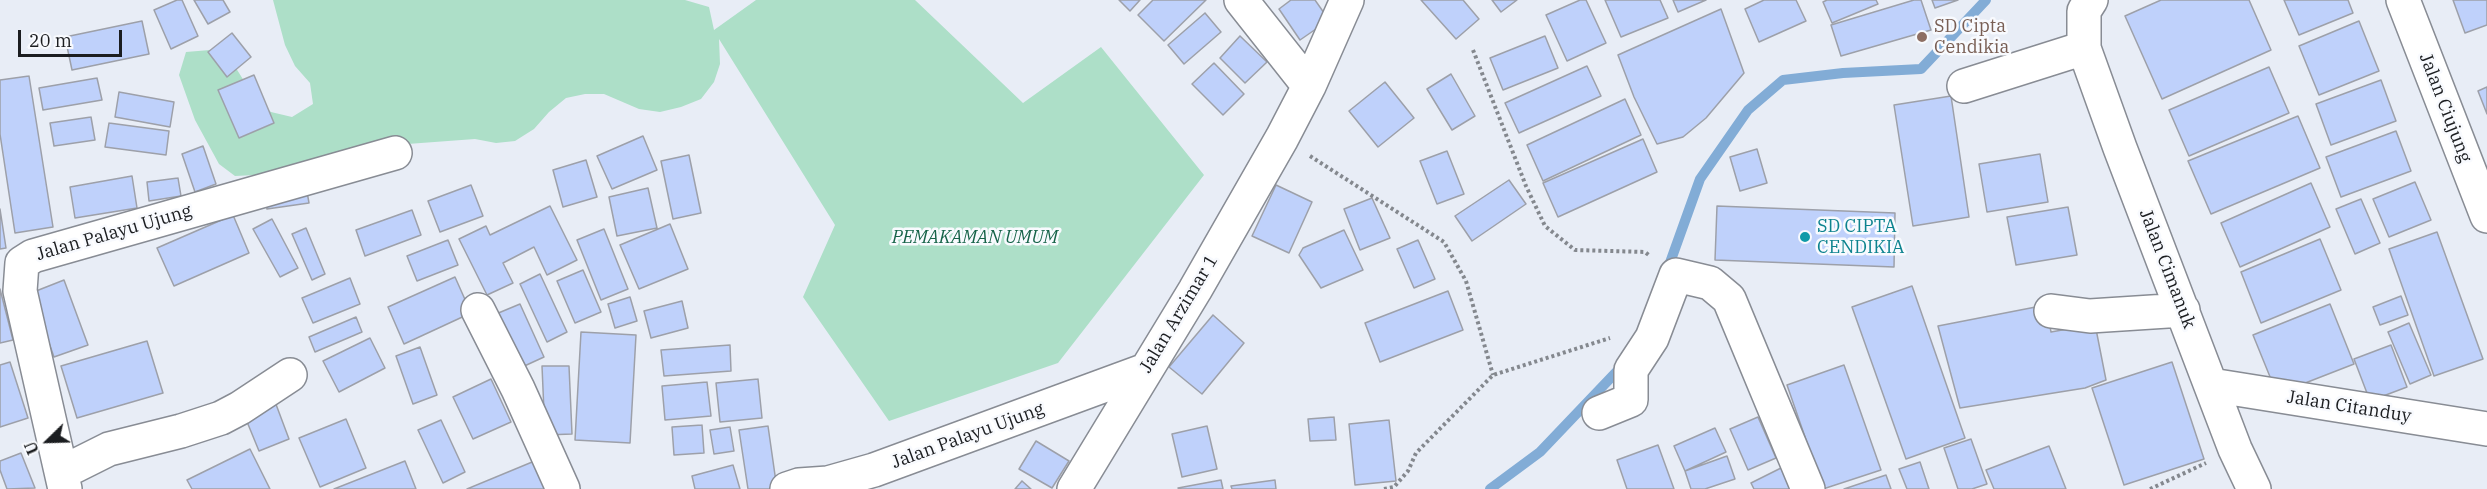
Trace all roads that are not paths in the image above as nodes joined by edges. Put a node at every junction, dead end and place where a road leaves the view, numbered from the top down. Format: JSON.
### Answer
{"nodes":[{"id":1,"x":1241,"y":0,"type":"edge"},
{"id":2,"x":1347,"y":0,"type":"edge"},
{"id":3,"x":2091,"y":0,"type":"edge"},
{"id":4,"x":2403,"y":0,"type":"edge"},
{"id":5,"x":2084,"y":48,"type":"junction"},
{"id":6,"x":1309,"y":86,"type":"junction"},
{"id":7,"x":1964,"y":86,"type":"dead end"},
{"id":8,"x":395,"y":153,"type":"dead end"},
{"id":9,"x":2487,"y":216,"type":"edge"},
{"id":10,"x":478,"y":310,"type":"dead end"},
{"id":11,"x":2051,"y":310,"type":"dead end"},
{"id":12,"x":2182,"y":310,"type":"junction"},
{"id":13,"x":1146,"y":370,"type":"junction"},
{"id":14,"x":290,"y":375,"type":"dead end"},
{"id":15,"x":2211,"y":385,"type":"junction"},
{"id":16,"x":1599,"y":413,"type":"dead end"},
{"id":17,"x":2487,"y":429,"type":"edge"},
{"id":18,"x":64,"y":481,"type":"edge"},
{"id":19,"x":563,"y":489,"type":"edge"},
{"id":20,"x":787,"y":489,"type":"edge"},
{"id":21,"x":1074,"y":489,"type":"edge"},
{"id":22,"x":1808,"y":489,"type":"edge"},
{"id":23,"x":2254,"y":489,"type":"edge"}],
"edges":[{"from":1,"to":6,"type":"street"},
{"from":2,"to":6,"type":"street","name":"Jalan Arzimar 1"},
{"from":3,"to":5,"type":"street","name":"Jalan Cimanuk"},
{"from":4,"to":9,"type":"street","name":"Jalan Ciujung"},
{"from":5,"to":7,"type":"street"},
{"from":5,"to":12,"type":"street","name":"Jalan Cimanuk"},
{"from":6,"to":13,"type":"street","name":"Jalan Arzimar 1"},
{"from":8,"to":18,"type":"street","name":"Jalan Palayu Ujung"},
{"from":10,"to":19,"type":"street"},
{"from":11,"to":12,"type":"street"},
{"from":12,"to":15,"type":"street","name":"Jalan Cimanuk"},
{"from":13,"to":20,"type":"street","name":"Jalan Palayu Ujung"},
{"from":13,"to":21,"type":"street","name":"Jalan Arzimar 1"},
{"from":14,"to":18,"type":"street"},
{"from":15,"to":17,"type":"street","name":"Jalan Citanduy"},
{"from":15,"to":23,"type":"street","name":"Jalan Cimanuk"},
{"from":16,"to":22,"type":"street"}]}
